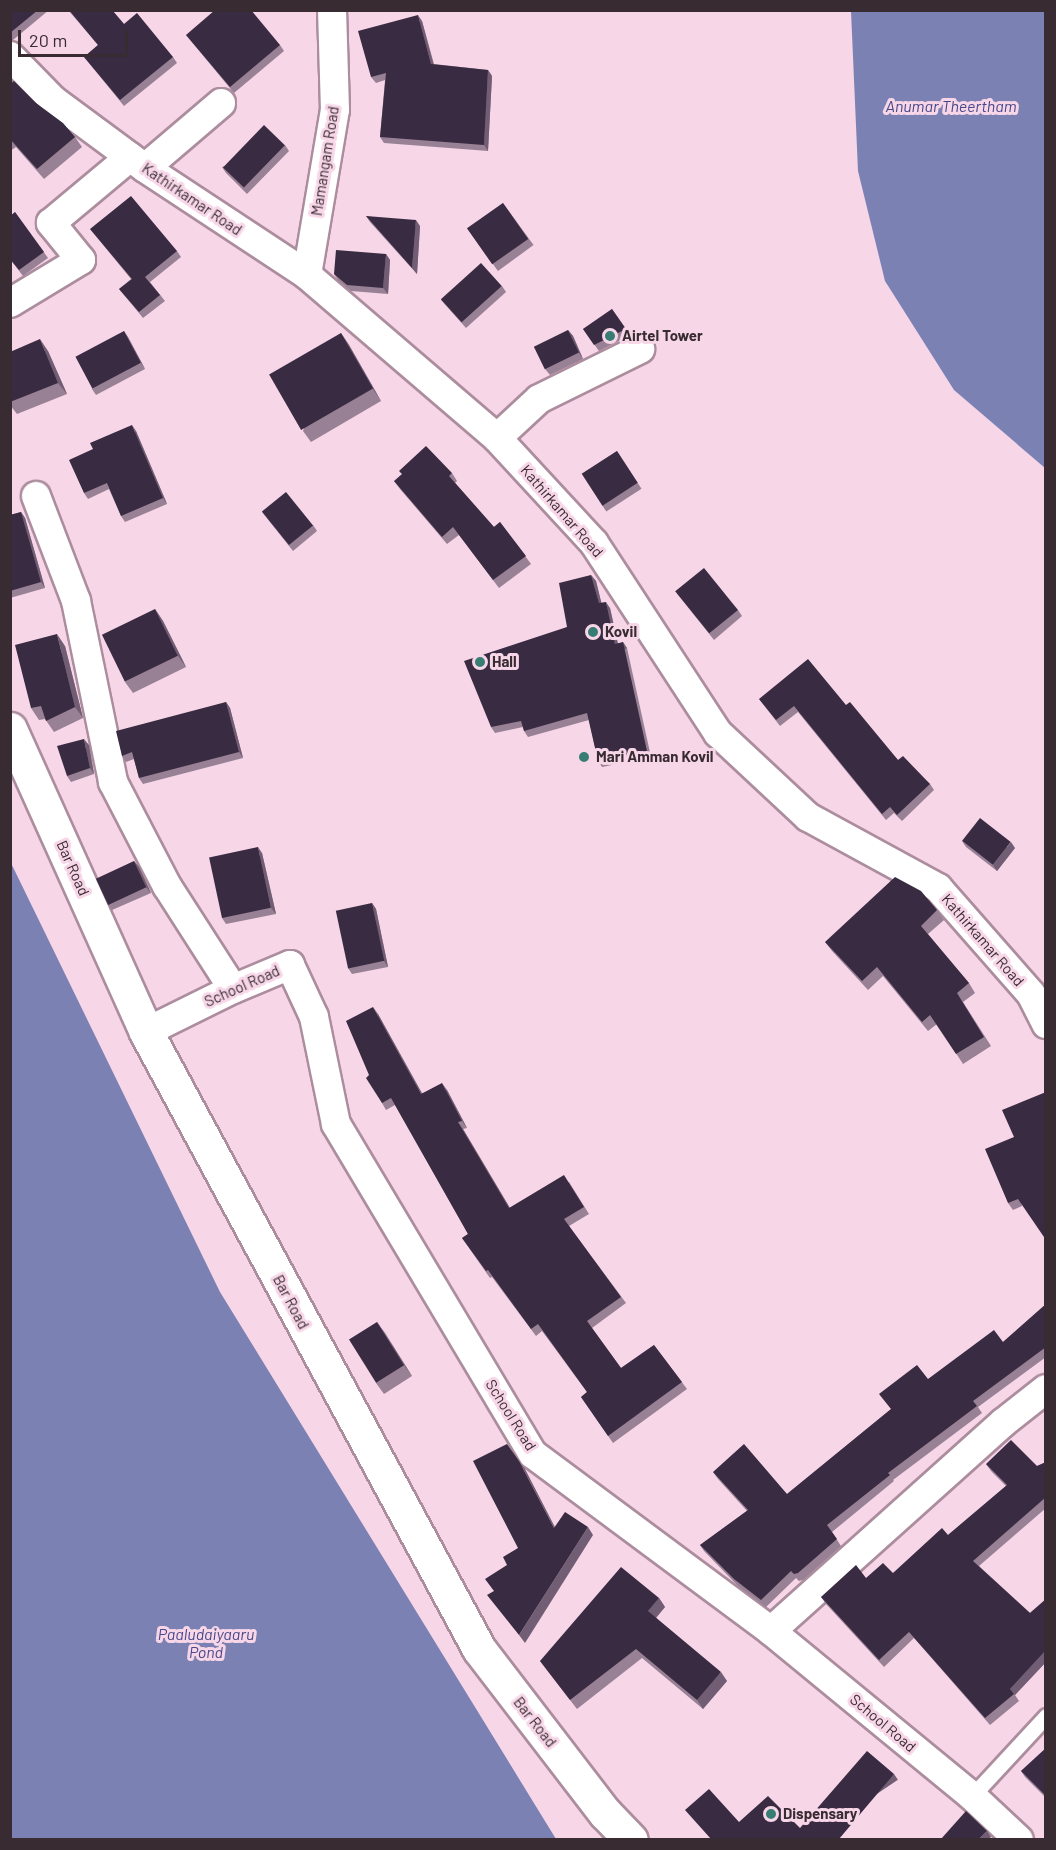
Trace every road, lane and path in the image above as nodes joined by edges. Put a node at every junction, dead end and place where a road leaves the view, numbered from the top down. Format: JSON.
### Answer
{"nodes":[{"id":1,"x":332,"y":10,"type":"edge"},
{"id":2,"x":10,"y":56,"type":"edge"},
{"id":3,"x":221,"y":103,"type":"dead end"},
{"id":4,"x":138,"y":163,"type":"junction"},
{"id":5,"x":307,"y":275,"type":"junction"},
{"id":6,"x":10,"y":303,"type":"edge"},
{"id":7,"x":640,"y":349,"type":"dead end"},
{"id":8,"x":497,"y":438,"type":"junction"},
{"id":9,"x":36,"y":496,"type":"dead end"},
{"id":10,"x":10,"y":729,"type":"edge"},
{"id":11,"x":233,"y":989,"type":"junction"},
{"id":12,"x":1046,"y":1024,"type":"edge"},
{"id":13,"x":146,"y":1032,"type":"junction"},
{"id":14,"x":1046,"y":1389,"type":"edge"},
{"id":15,"x":771,"y":1630,"type":"junction"},
{"id":16,"x":1046,"y":1716,"type":"edge"},
{"id":17,"x":972,"y":1796,"type":"junction"},
{"id":18,"x":631,"y":1839,"type":"edge"},
{"id":19,"x":1019,"y":1839,"type":"edge"}],
"edges":[{"from":1,"to":5,"type":"street","name":"Mamangam Road"},
{"from":2,"to":4,"type":"street","name":"Kathirkamar Road"},
{"from":3,"to":4,"type":"street"},
{"from":4,"to":5,"type":"street","name":"Kathirkamar Road"},
{"from":4,"to":6,"type":"street"},
{"from":5,"to":8,"type":"street","name":"Kathirkamar Road"},
{"from":7,"to":8,"type":"street"},
{"from":8,"to":12,"type":"street","name":"Kathirkamar Road"},
{"from":9,"to":11,"type":"street"},
{"from":10,"to":13,"type":"main road","name":"Bar Road"},
{"from":11,"to":13,"type":"street","name":"School Road"},
{"from":11,"to":15,"type":"street","name":"School Road"},
{"from":13,"to":18,"type":"main road","name":"Bar Road"},
{"from":14,"to":15,"type":"street"},
{"from":15,"to":17,"type":"street","name":"School Road"},
{"from":16,"to":17,"type":"lane"},
{"from":17,"to":19,"type":"street","name":"School Road"}]}
